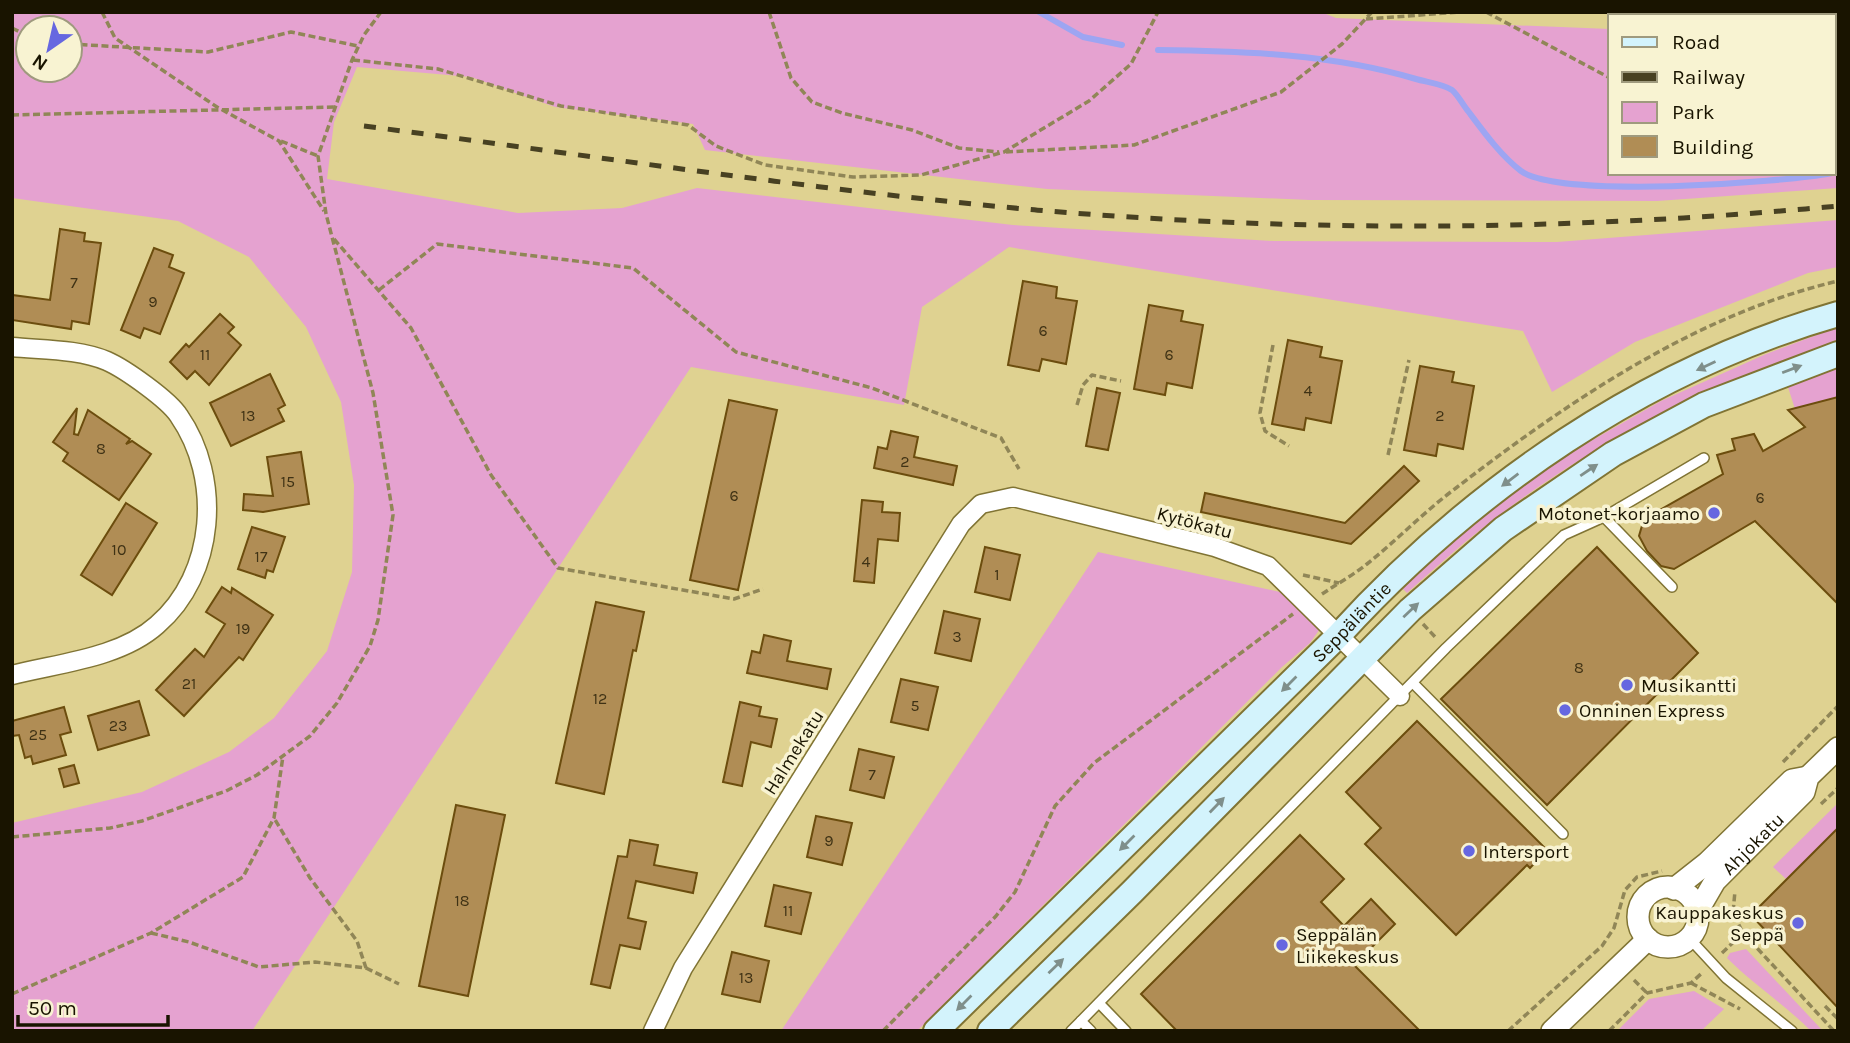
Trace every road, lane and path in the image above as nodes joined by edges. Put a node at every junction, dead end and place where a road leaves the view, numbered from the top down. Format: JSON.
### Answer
{"nodes":[{"id":1,"x":102,"y":12,"type":"edge"},
{"id":2,"x":381,"y":12,"type":"edge"},
{"id":3,"x":769,"y":12,"type":"edge"},
{"id":4,"x":1158,"y":12,"type":"edge"},
{"id":5,"x":1372,"y":12,"type":"edge"},
{"id":6,"x":1461,"y":12,"type":"edge"},
{"id":7,"x":1486,"y":12,"type":"edge"},
{"id":8,"x":1366,"y":19,"type":"junction"},
{"id":9,"x":84,"y":44,"type":"edge"},
{"id":10,"x":126,"y":46,"type":"junction"},
{"id":11,"x":359,"y":46,"type":"junction"},
{"id":12,"x":352,"y":60,"type":"junction"},
{"id":13,"x":1608,"y":77,"type":"edge"},
{"id":14,"x":335,"y":107,"type":"junction"},
{"id":15,"x":222,"y":109,"type":"junction"},
{"id":16,"x":12,"y":115,"type":"edge"},
{"id":17,"x":279,"y":141,"type":"junction"},
{"id":18,"x":1004,"y":152,"type":"junction"},
{"id":19,"x":318,"y":156,"type":"junction"},
{"id":20,"x":326,"y":214,"type":"junction"},
{"id":21,"x":332,"y":237,"type":"junction"},
{"id":22,"x":379,"y":290,"type":"junction"},
{"id":23,"x":1838,"y":314,"type":"edge"},
{"id":24,"x":1273,"y":345,"type":"dead end"},
{"id":25,"x":12,"y":347,"type":"edge"},
{"id":26,"x":1838,"y":354,"type":"edge"},
{"id":27,"x":1409,"y":360,"type":"dead end"},
{"id":28,"x":1121,"y":381,"type":"dead end"},
{"id":29,"x":1077,"y":405,"type":"dead end"},
{"id":30,"x":1289,"y":446,"type":"dead end"},
{"id":31,"x":1388,"y":455,"type":"dead end"},
{"id":32,"x":1704,"y":458,"type":"dead end"},
{"id":33,"x":1019,"y":469,"type":"dead end"},
{"id":34,"x":981,"y":504,"type":"joint"},
{"id":35,"x":1604,"y":517,"type":"junction"},
{"id":36,"x":1672,"y":587,"type":"dead end"},
{"id":37,"x":763,"y":589,"type":"dead end"},
{"id":38,"x":1338,"y":636,"type":"junction"},
{"id":39,"x":1362,"y":658,"type":"junction"},
{"id":40,"x":12,"y":675,"type":"edge"},
{"id":41,"x":1413,"y":683,"type":"junction"},
{"id":42,"x":1400,"y":696,"type":"junction"},
{"id":43,"x":1838,"y":748,"type":"edge"},
{"id":44,"x":283,"y":756,"type":"junction"},
{"id":45,"x":1808,"y":777,"type":"junction"},
{"id":46,"x":1838,"y":788,"type":"edge"},
{"id":47,"x":1819,"y":806,"type":"dead end"},
{"id":48,"x":274,"y":818,"type":"junction"},
{"id":49,"x":1563,"y":834,"type":"dead end"},
{"id":50,"x":12,"y":836,"type":"edge"},
{"id":51,"x":1744,"y":881,"type":"dead end"},
{"id":52,"x":1674,"y":889,"type":"junction"},
{"id":53,"x":1697,"y":912,"type":"junction"},
{"id":54,"x":151,"y":933,"type":"junction"},
{"id":55,"x":1743,"y":933,"type":"junction"},
{"id":56,"x":1689,"y":938,"type":"junction"},
{"id":57,"x":1648,"y":939,"type":"junction"},
{"id":58,"x":1712,"y":963,"type":"junction"},
{"id":59,"x":366,"y":968,"type":"junction"},
{"id":60,"x":1691,"y":983,"type":"junction"},
{"id":61,"x":399,"y":984,"type":"dead end"},
{"id":62,"x":12,"y":994,"type":"edge"},
{"id":63,"x":1099,"y":1003,"type":"junction"},
{"id":64,"x":1825,"y":1006,"type":"dead end"},
{"id":65,"x":1752,"y":1016,"type":"dead end"},
{"id":66,"x":1838,"y":1019,"type":"edge"},
{"id":67,"x":1081,"y":1021,"type":"junction"},
{"id":68,"x":653,"y":1031,"type":"edge"},
{"id":69,"x":936,"y":1031,"type":"edge"},
{"id":70,"x":990,"y":1031,"type":"edge"},
{"id":71,"x":1071,"y":1031,"type":"edge"},
{"id":72,"x":1091,"y":1031,"type":"edge"},
{"id":73,"x":1126,"y":1031,"type":"edge"},
{"id":74,"x":1552,"y":1031,"type":"edge"},
{"id":75,"x":1609,"y":1031,"type":"edge"},
{"id":76,"x":1792,"y":1031,"type":"edge"},
{"id":77,"x":1834,"y":1031,"type":"edge"}],
"edges":[{"from":1,"to":10,"type":"path"},
{"from":2,"to":11,"type":"path"},
{"from":3,"to":18,"type":"path"},
{"from":4,"to":18,"type":"path"},
{"from":5,"to":8,"type":"path"},
{"from":6,"to":8,"type":"path"},
{"from":7,"to":13,"type":"path"},
{"from":8,"to":18,"type":"path"},
{"from":9,"to":10,"type":"path"},
{"from":10,"to":11,"type":"path"},
{"from":10,"to":15,"type":"path"},
{"from":11,"to":12,"type":"path"},
{"from":12,"to":14,"type":"path"},
{"from":12,"to":18,"type":"path"},
{"from":14,"to":15,"type":"path"},
{"from":14,"to":19,"type":"path"},
{"from":15,"to":16,"type":"path"},
{"from":15,"to":17,"type":"path"},
{"from":17,"to":19,"type":"path"},
{"from":17,"to":20,"type":"path"},
{"from":19,"to":20,"type":"path"},
{"from":20,"to":21,"type":"path"},
{"from":21,"to":22,"type":"path"},
{"from":21,"to":44,"type":"path"},
{"from":22,"to":33,"type":"path"},
{"from":22,"to":37,"type":"path"},
{"from":23,"to":38,"type":"main road","name":"Seppäläntie","one_way":true},
{"from":24,"to":30,"type":"path"},
{"from":25,"to":40,"type":"street"},
{"from":39,"to":26,"type":"main road","name":"Seppäläntie","one_way":true},
{"from":27,"to":31,"type":"path"},
{"from":28,"to":29,"type":"path"},
{"from":32,"to":35,"type":"lane"},
{"from":34,"to":38,"type":"street","name":"Kytökatu"},
{"from":34,"to":68,"type":"street","name":"Halmekatu"},
{"from":35,"to":36,"type":"lane"},
{"from":35,"to":41,"type":"lane"},
{"from":38,"to":39,"type":"street","name":"Kytökatu"},
{"from":38,"to":69,"type":"main road","name":"Seppäläntie","one_way":true},
{"from":39,"to":42,"type":"street","name":"Kytökatu"},
{"from":70,"to":39,"type":"main road","name":"Seppäläntie","one_way":true},
{"from":41,"to":42,"type":"lane"},
{"from":41,"to":49,"type":"lane"},
{"from":42,"to":63,"type":"lane"},
{"from":43,"to":45,"type":"street","name":"Ahjokatu"},
{"from":44,"to":48,"type":"path"},
{"from":44,"to":50,"type":"path"},
{"from":45,"to":52,"type":"street","name":"Ahjokatu"},
{"from":45,"to":53,"type":"street","name":"Ahjokatu"},
{"from":46,"to":47,"type":"path"},
{"from":48,"to":54,"type":"path"},
{"from":48,"to":59,"type":"path"},
{"from":51,"to":55,"type":"path"},
{"from":52,"to":53,"type":"street"},
{"from":52,"to":57,"type":"street"},
{"from":53,"to":56,"type":"street"},
{"from":54,"to":59,"type":"path"},
{"from":54,"to":62,"type":"path"},
{"from":55,"to":58,"type":"path"},
{"from":55,"to":77,"type":"path"},
{"from":56,"to":57,"type":"street"},
{"from":56,"to":58,"type":"lane"},
{"from":57,"to":74,"type":"street"},
{"from":58,"to":60,"type":"path"},
{"from":58,"to":76,"type":"lane"},
{"from":59,"to":61,"type":"path"},
{"from":60,"to":65,"type":"path"},
{"from":60,"to":75,"type":"path"},
{"from":63,"to":67,"type":"lane"},
{"from":63,"to":73,"type":"lane"},
{"from":64,"to":66,"type":"path"},
{"from":67,"to":71,"type":"lane"},
{"from":67,"to":72,"type":"lane"}]}
